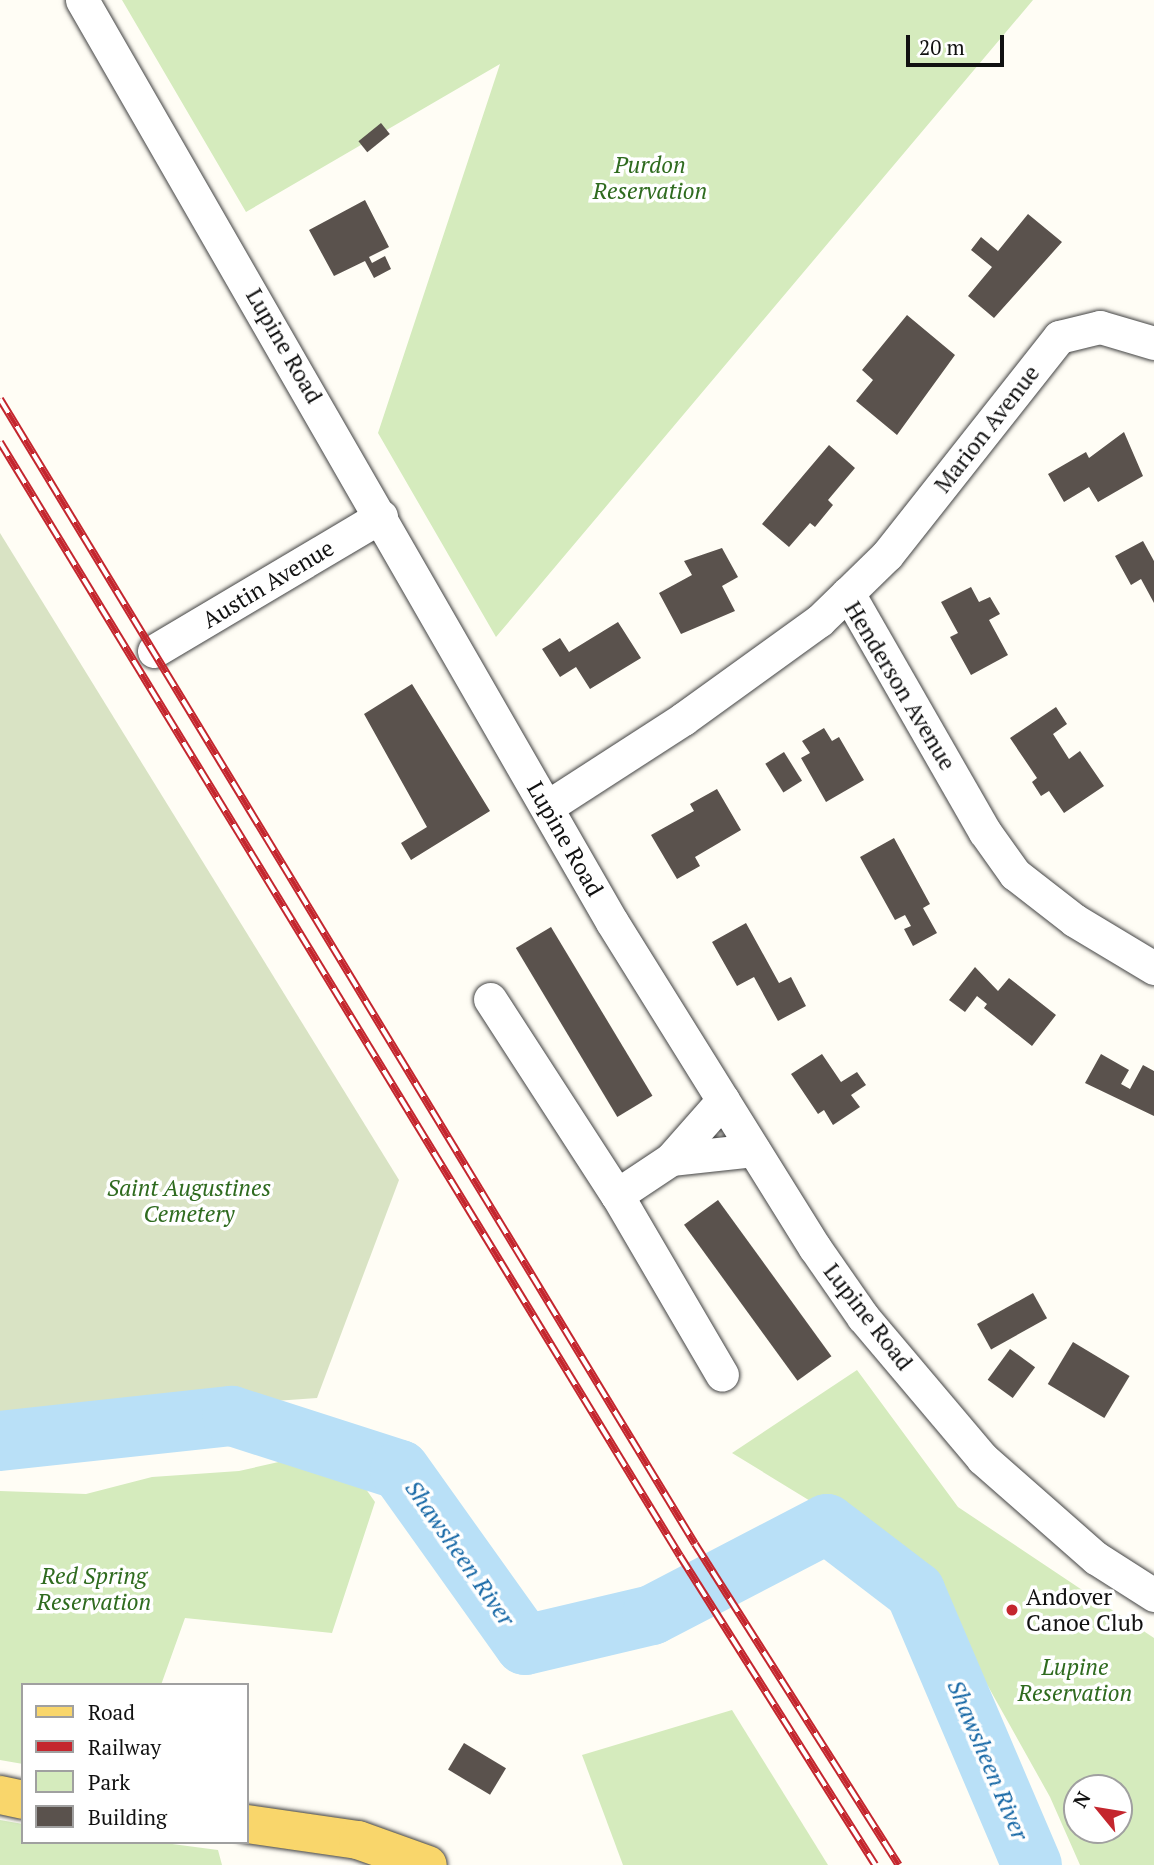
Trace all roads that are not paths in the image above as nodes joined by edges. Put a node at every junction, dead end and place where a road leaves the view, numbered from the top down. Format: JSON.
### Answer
{"nodes":[{"id":1,"x":82,"y":0,"type":"edge"},
{"id":2,"x":1154,"y":343,"type":"edge"},
{"id":3,"x":381,"y":516,"type":"junction"},
{"id":4,"x":848,"y":593,"type":"junction"},
{"id":5,"x":154,"y":651,"type":"dead end"},
{"id":6,"x":547,"y":807,"type":"junction"},
{"id":7,"x":1154,"y":968,"type":"edge"},
{"id":8,"x":490,"y":999,"type":"dead end"},
{"id":9,"x":723,"y":1100,"type":"junction"},
{"id":10,"x":754,"y":1150,"type":"junction"},
{"id":11,"x":671,"y":1159,"type":"junction"},
{"id":12,"x":617,"y":1195,"type":"junction"},
{"id":13,"x":722,"y":1375,"type":"dead end"},
{"id":14,"x":1154,"y":1595,"type":"edge"},
{"id":15,"x":0,"y":1795,"type":"edge"},
{"id":16,"x":21,"y":1800,"type":"edge"},
{"id":17,"x":248,"y":1824,"type":"edge"},
{"id":18,"x":428,"y":1865,"type":"edge"}],
"edges":[{"from":1,"to":3,"type":"street","name":"Lupine Road"},
{"from":2,"to":4,"type":"street","name":"Marion Avenue"},
{"from":3,"to":5,"type":"street","name":"Austin Avenue"},
{"from":3,"to":6,"type":"street","name":"Lupine Road"},
{"from":4,"to":6,"type":"street","name":"Henderson Avenue"},
{"from":4,"to":7,"type":"street","name":"Henderson Avenue"},
{"from":6,"to":9,"type":"street","name":"Lupine Road"},
{"from":8,"to":12,"type":"street"},
{"from":9,"to":10,"type":"street","name":"Lupine Road"},
{"from":9,"to":11,"type":"street"},
{"from":10,"to":11,"type":"street"},
{"from":10,"to":14,"type":"street","name":"Lupine Road"},
{"from":11,"to":12,"type":"street"},
{"from":12,"to":13,"type":"street"},
{"from":15,"to":16,"type":"main road"},
{"from":17,"to":18,"type":"main road"}]}
